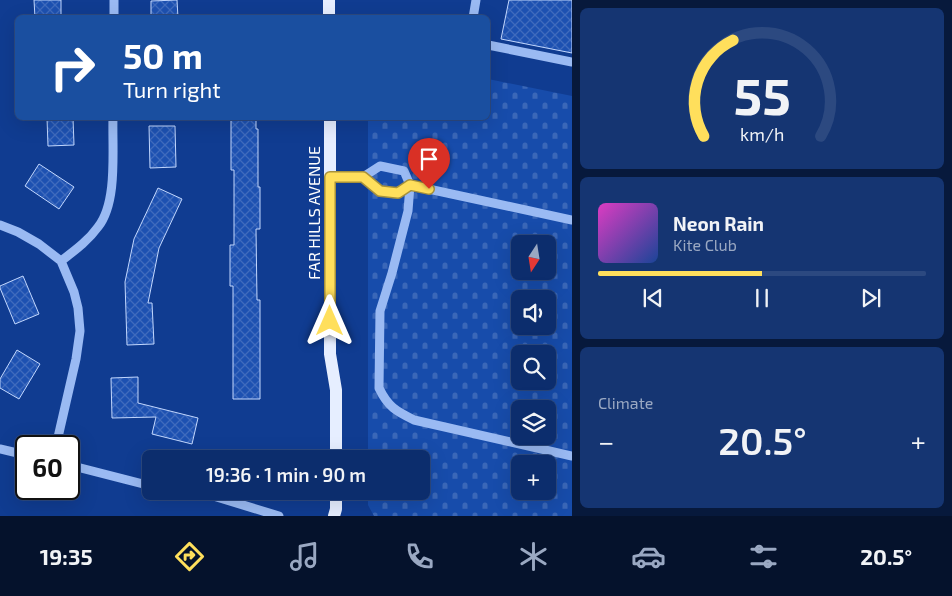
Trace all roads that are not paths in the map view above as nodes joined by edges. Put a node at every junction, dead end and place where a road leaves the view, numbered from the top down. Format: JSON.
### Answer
{"nodes":[{"id":1,"x":114,"y":0,"type":"edge"},
{"id":2,"x":329,"y":0,"type":"edge"},
{"id":3,"x":476,"y":0,"type":"edge"},
{"id":4,"x":114,"y":15,"type":"edge"},
{"id":5,"x":329,"y":15,"type":"edge"},
{"id":6,"x":473,"y":15,"type":"edge"},
{"id":7,"x":490,"y":45,"type":"edge"},
{"id":8,"x":572,"y":62,"type":"edge"},
{"id":9,"x":113,"y":120,"type":"edge"},
{"id":10,"x":330,"y":120,"type":"edge"},
{"id":11,"x":330,"y":177,"type":"junction"},
{"id":12,"x":363,"y":177,"type":"junction"},
{"id":13,"x":410,"y":185,"type":"junction"},
{"id":14,"x":572,"y":220,"type":"edge"},
{"id":15,"x":0,"y":225,"type":"edge"},
{"id":16,"x":61,"y":261,"type":"junction"},
{"id":17,"x":59,"y":435,"type":"edge"},
{"id":18,"x":0,"y":449,"type":"edge"},
{"id":19,"x":336,"y":450,"type":"edge"},
{"id":20,"x":15,"y":452,"type":"edge"},
{"id":21,"x":572,"y":456,"type":"edge"},
{"id":22,"x":80,"y":468,"type":"edge"},
{"id":23,"x":142,"y":484,"type":"edge"},
{"id":24,"x":227,"y":500,"type":"edge"},
{"id":25,"x":336,"y":500,"type":"edge"},
{"id":26,"x":279,"y":516,"type":"edge"},
{"id":27,"x":334,"y":516,"type":"edge"}],
"edges":[{"from":1,"to":4,"type":"street"},
{"from":2,"to":5,"type":"main road"},
{"from":3,"to":6,"type":"street"},
{"from":7,"to":8,"type":"street"},
{"from":9,"to":16,"type":"street"},
{"from":10,"to":11,"type":"main road","name":"FAR HILLS AVENUE"},
{"from":11,"to":12,"type":"street"},
{"from":11,"to":19,"type":"main road","name":"FAR HILLS AVENUE"},
{"from":12,"to":13,"type":"street"},
{"from":12,"to":13,"type":"street"},
{"from":13,"to":14,"type":"street"},
{"from":13,"to":21,"type":"street"},
{"from":15,"to":16,"type":"street"},
{"from":16,"to":17,"type":"street"},
{"from":18,"to":20,"type":"street"},
{"from":22,"to":23,"type":"street"},
{"from":24,"to":26,"type":"street"},
{"from":25,"to":27,"type":"main road"}]}
